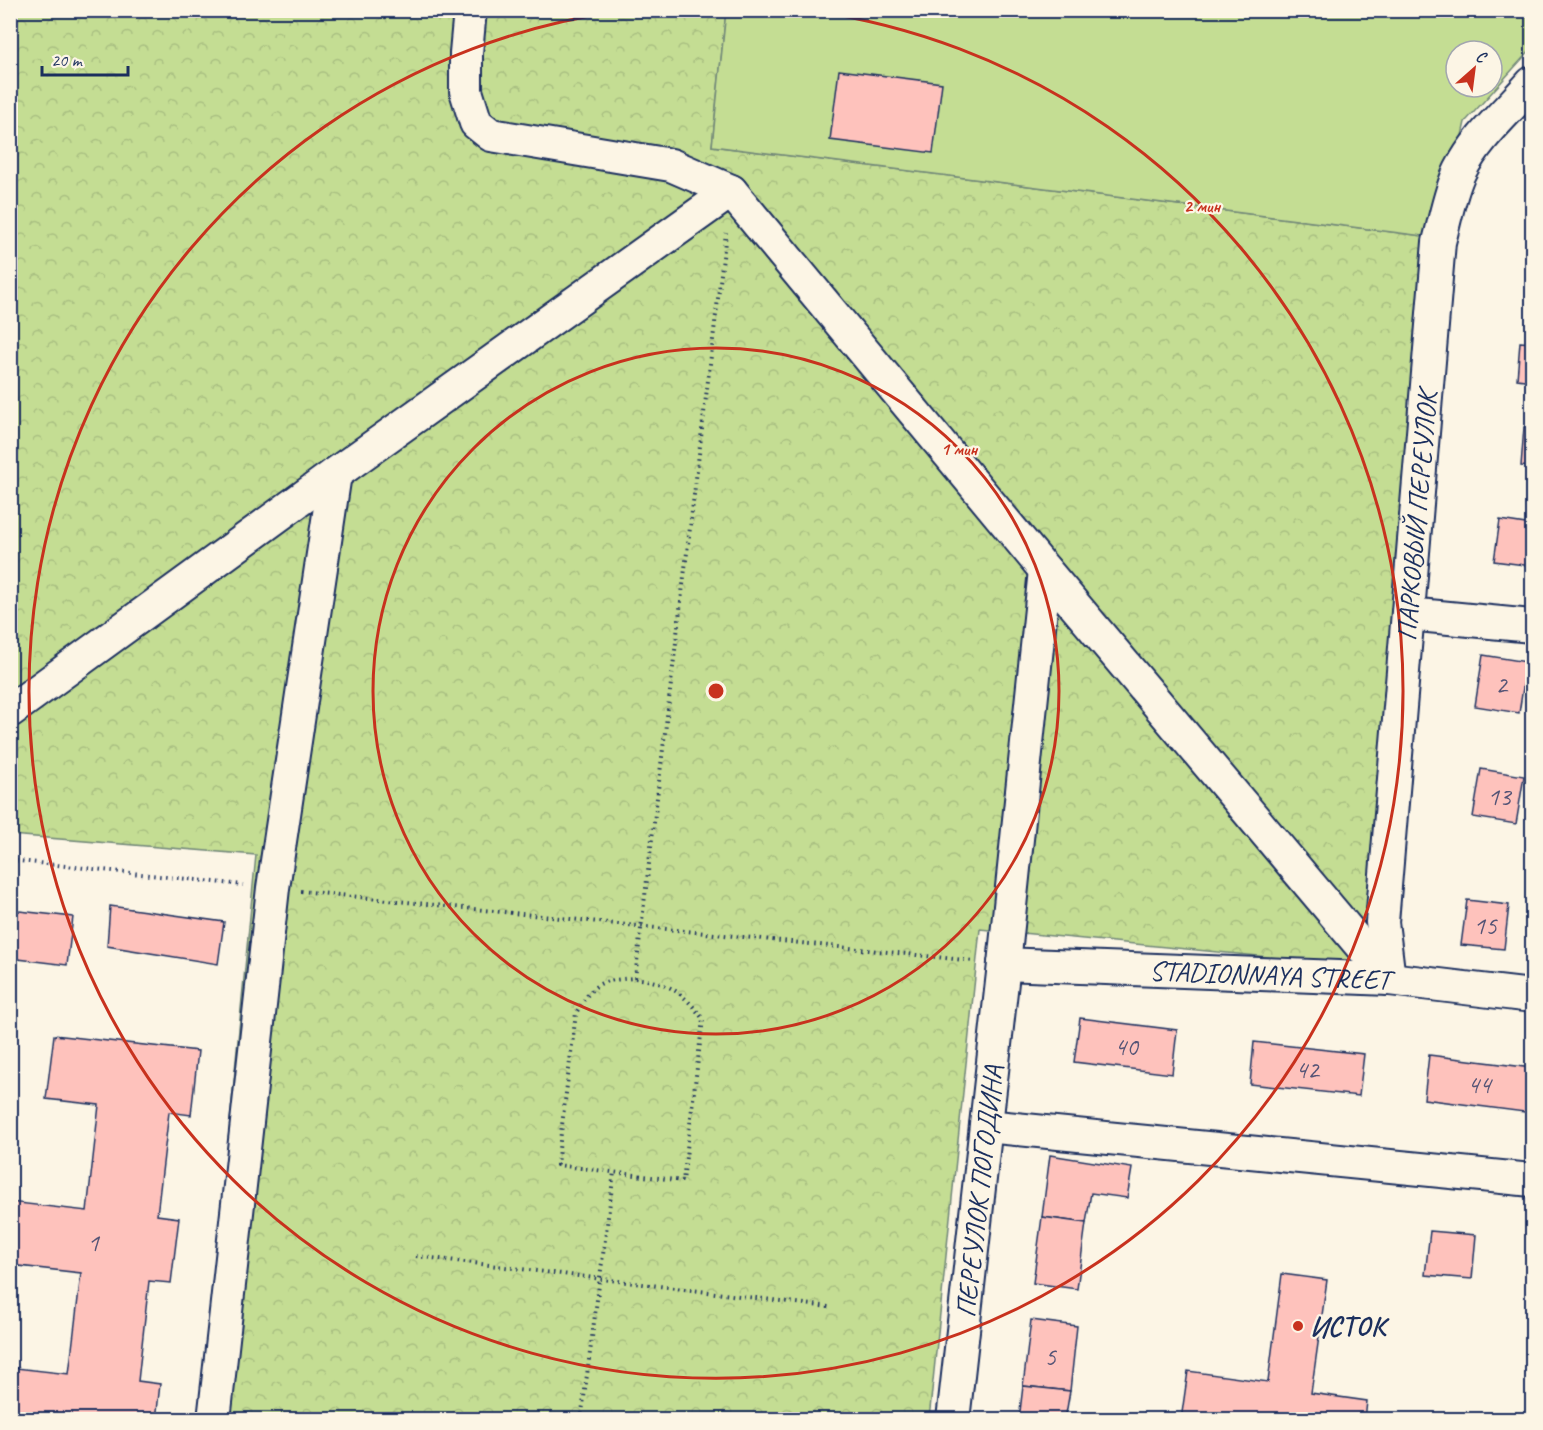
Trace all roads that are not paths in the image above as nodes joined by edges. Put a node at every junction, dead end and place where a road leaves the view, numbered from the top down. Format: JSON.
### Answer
{"nodes":[{"id":1,"x":470,"y":10,"type":"edge"},
{"id":2,"x":1533,"y":83,"type":"edge"},
{"id":3,"x":731,"y":191,"type":"junction"},
{"id":4,"x":335,"y":474,"type":"junction"},
{"id":5,"x":1045,"y":570,"type":"junction"},
{"id":6,"x":1408,"y":614,"type":"junction"},
{"id":7,"x":1533,"y":626,"type":"edge"},
{"id":8,"x":10,"y":711,"type":"edge"},
{"id":9,"x":1004,"y":964,"type":"junction"},
{"id":10,"x":1389,"y":979,"type":"junction"},
{"id":11,"x":1533,"y":996,"type":"edge"},
{"id":12,"x":986,"y":1126,"type":"junction"},
{"id":13,"x":1533,"y":1180,"type":"edge"},
{"id":14,"x":214,"y":1419,"type":"edge"},
{"id":15,"x":953,"y":1419,"type":"edge"}],
"edges":[{"from":1,"to":3,"type":"street"},
{"from":2,"to":6,"type":"street","name":"ПАРКОВЫЙ ПЕРЕУЛОК"},
{"from":3,"to":4,"type":"street"},
{"from":3,"to":5,"type":"street"},
{"from":4,"to":8,"type":"street"},
{"from":4,"to":14,"type":"street"},
{"from":5,"to":9,"type":"street","name":"ПЕРЕУЛОК ПОГОДИНА"},
{"from":5,"to":10,"type":"street"},
{"from":6,"to":7,"type":"street"},
{"from":6,"to":10,"type":"street","name":"ПАРКОВЫЙ ПЕРЕУЛОК"},
{"from":9,"to":10,"type":"street","name":"STADIONNAYA STREET"},
{"from":9,"to":12,"type":"street","name":"ПЕРЕУЛОК ПОГОДИНА"},
{"from":10,"to":11,"type":"street","name":"STADIONNAYA STREET"},
{"from":12,"to":13,"type":"street"},
{"from":12,"to":15,"type":"street","name":"ПЕРЕУЛОК ПОГОДИНА"}]}
